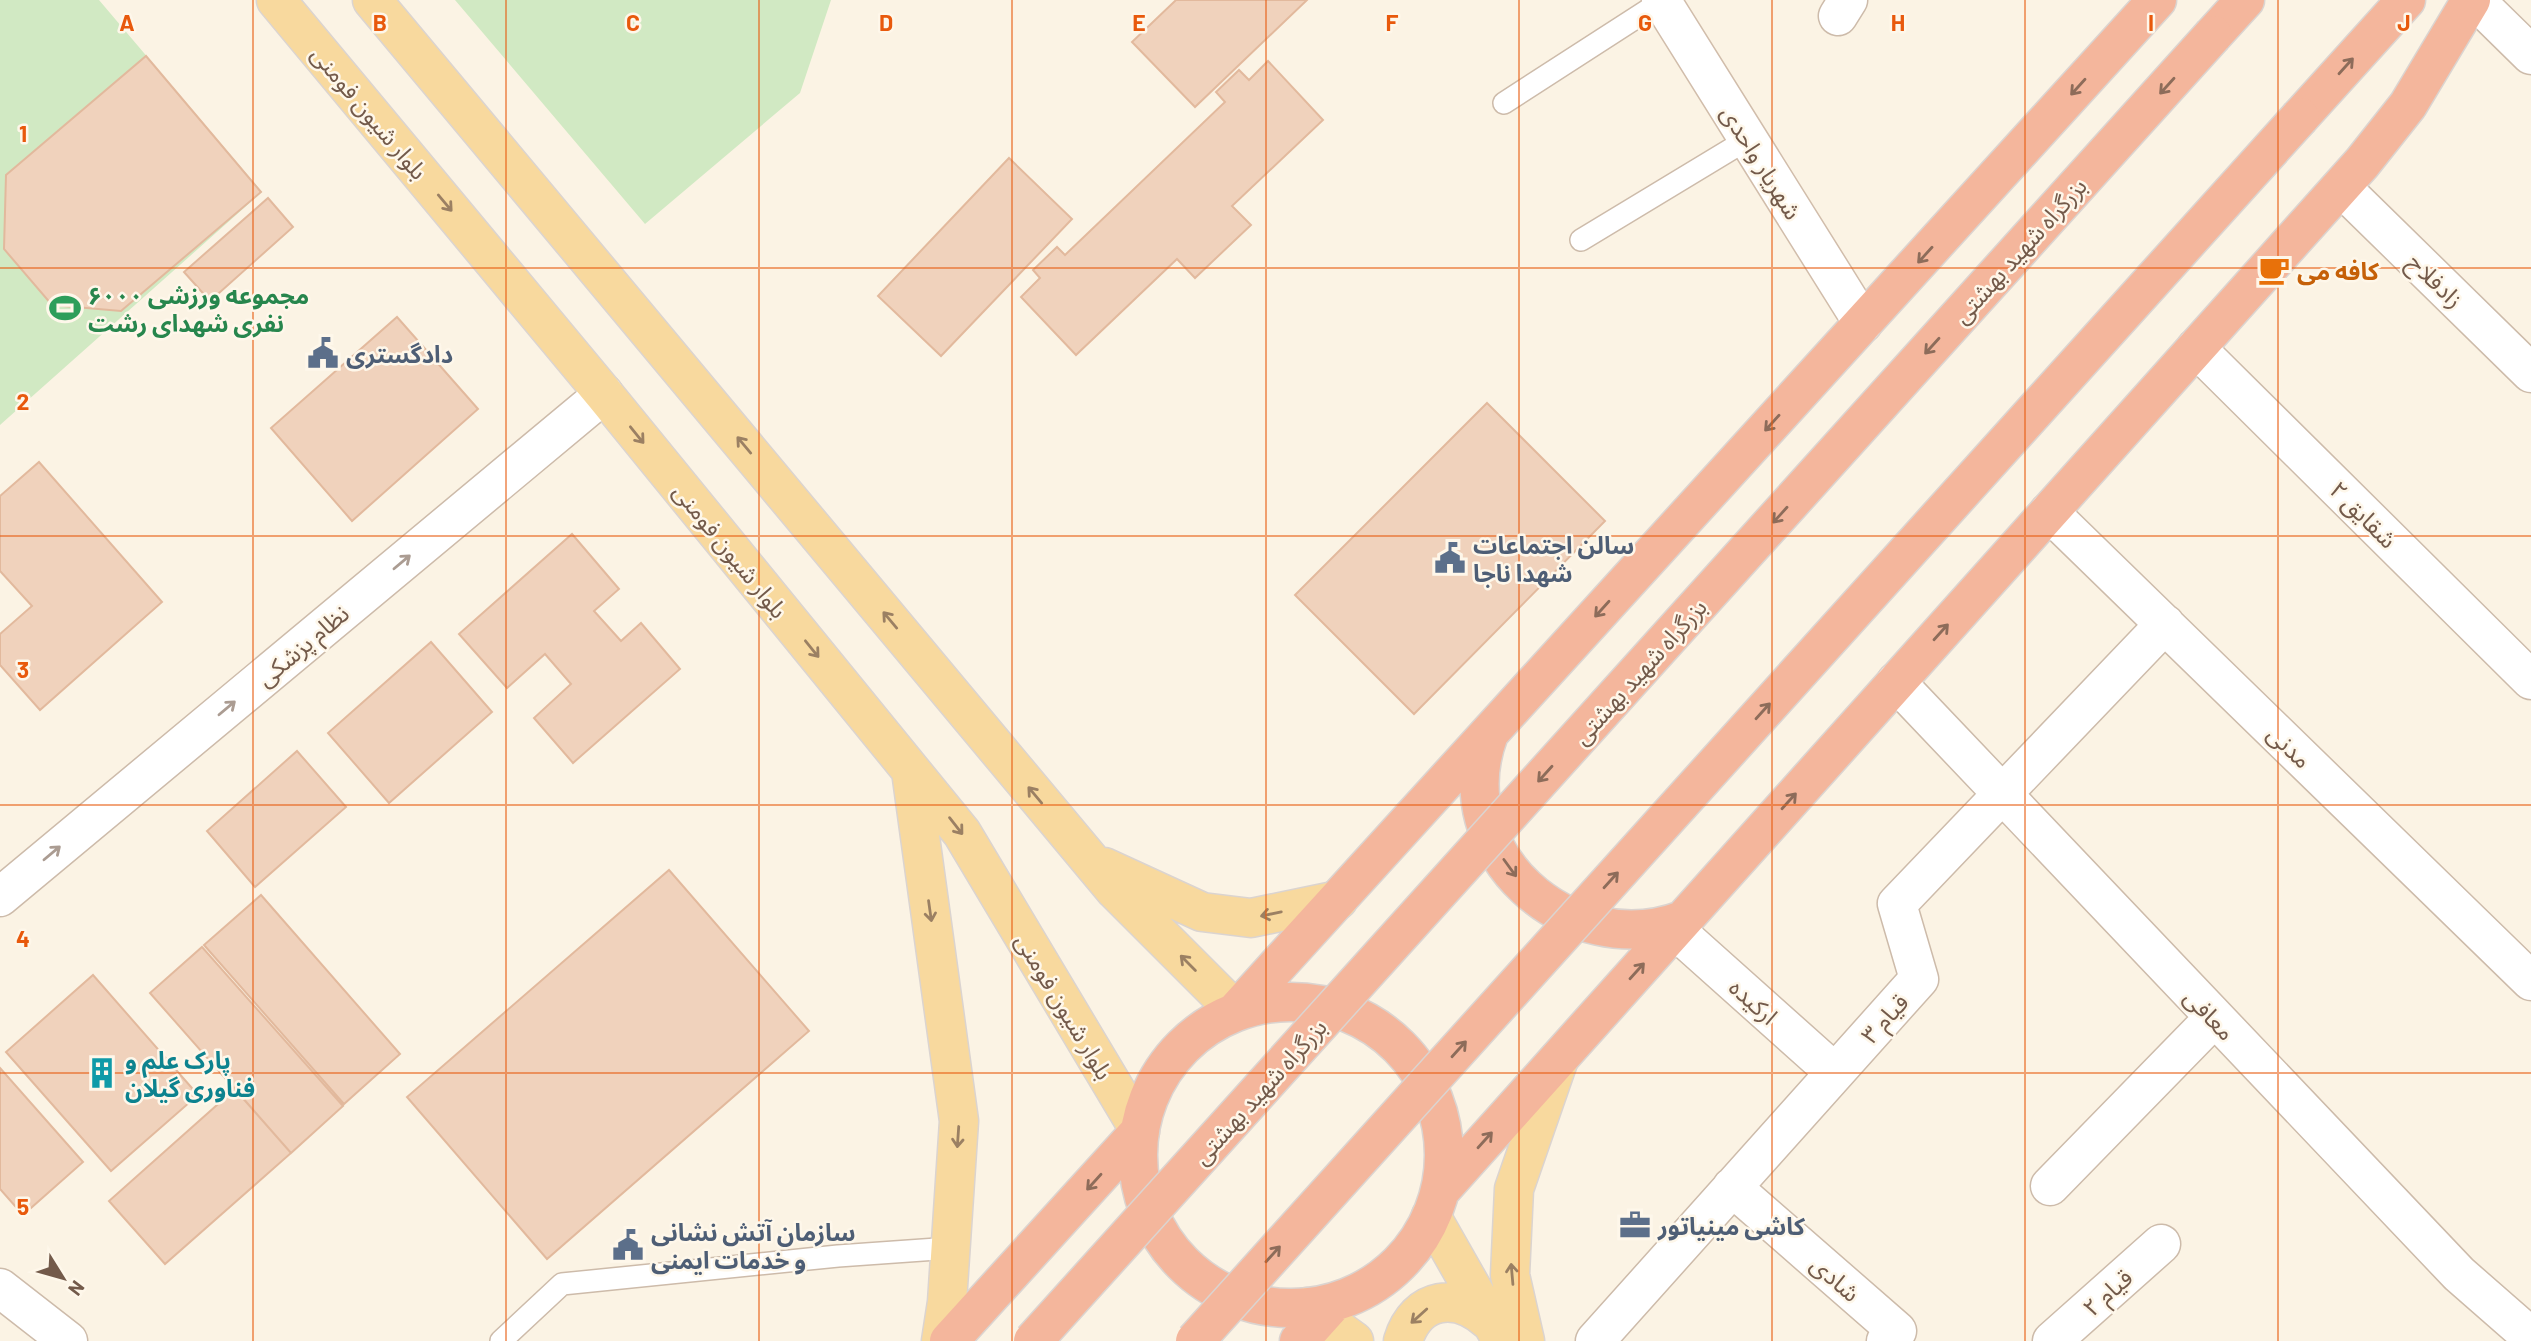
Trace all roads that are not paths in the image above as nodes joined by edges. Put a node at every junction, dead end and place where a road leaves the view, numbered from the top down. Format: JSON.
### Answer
{"nodes":[{"id":1,"x":276,"y":0,"type":"edge"},
{"id":2,"x":372,"y":0,"type":"edge"},
{"id":3,"x":1661,"y":0,"type":"edge"},
{"id":4,"x":2157,"y":0,"type":"edge"},
{"id":5,"x":2245,"y":0,"type":"edge"},
{"id":6,"x":2406,"y":0,"type":"edge"},
{"id":7,"x":2473,"y":0,"type":"edge"},
{"id":8,"x":2531,"y":55,"type":"edge"},
{"id":9,"x":1504,"y":103,"type":"dead end"},
{"id":10,"x":1748,"y":139,"type":"junction"},
{"id":11,"x":2341,"y":187,"type":"junction"},
{"id":12,"x":1581,"y":240,"type":"dead end"},
{"id":13,"x":1863,"y":323,"type":"junction"},
{"id":14,"x":2196,"y":348,"type":"junction"},
{"id":15,"x":2531,"y":373,"type":"edge"},
{"id":16,"x":604,"y":394,"type":"junction"},
{"id":17,"x":2049,"y":512,"type":"junction"},
{"id":18,"x":2165,"y":624,"type":"junction"},
{"id":19,"x":2531,"y":680,"type":"edge"},
{"id":20,"x":1896,"y":682,"type":"junction"},
{"id":21,"x":1489,"y":734,"type":"junction"},
{"id":22,"x":911,"y":771,"type":"junction"},
{"id":23,"x":2000,"y":794,"type":"junction"},
{"id":24,"x":1091,"y":861,"type":"junction"},
{"id":25,"x":0,"y":897,"type":"edge"},
{"id":26,"x":1338,"y":900,"type":"junction"},
{"id":27,"x":1679,"y":924,"type":"junction"},
{"id":28,"x":2531,"y":981,"type":"edge"},
{"id":29,"x":1236,"y":1011,"type":"junction"},
{"id":30,"x":2214,"y":1018,"type":"junction"},
{"id":31,"x":1559,"y":1059,"type":"junction"},
{"id":32,"x":1834,"y":1072,"type":"junction"},
{"id":33,"x":1140,"y":1131,"type":"junction"},
{"id":34,"x":2050,"y":1186,"type":"dead end"},
{"id":35,"x":1732,"y":1188,"type":"junction"},
{"id":36,"x":1436,"y":1204,"type":"junction"},
{"id":37,"x":2161,"y":1244,"type":"dead end"},
{"id":38,"x":951,"y":1248,"type":"junction"},
{"id":39,"x":0,"y":1288,"type":"edge"},
{"id":40,"x":1313,"y":1317,"type":"edge"},
{"id":41,"x":1496,"y":1331,"type":"edge"},
{"id":42,"x":2531,"y":1337,"type":"edge"},
{"id":43,"x":68,"y":1341,"type":"edge"},
{"id":44,"x":501,"y":1341,"type":"edge"},
{"id":45,"x":941,"y":1341,"type":"edge"},
{"id":46,"x":949,"y":1341,"type":"edge"},
{"id":47,"x":1033,"y":1341,"type":"edge"},
{"id":48,"x":1195,"y":1341,"type":"edge"},
{"id":49,"x":1354,"y":1341,"type":"edge"},
{"id":50,"x":1403,"y":1341,"type":"edge"},
{"id":51,"x":1525,"y":1341,"type":"edge"},
{"id":52,"x":1595,"y":1341,"type":"edge"},
{"id":53,"x":1886,"y":1341,"type":"edge"},
{"id":54,"x":2052,"y":1341,"type":"edge"}],
"edges":[{"from":1,"to":16,"type":"main road","name":"بلوار شیون فومنی","one_way":true},
{"from":24,"to":2,"type":"main road","one_way":true},
{"from":3,"to":9,"type":"lane"},
{"from":3,"to":10,"type":"street","name":"شهریار واحدی"},
{"from":4,"to":13,"type":"highway","one_way":true},
{"from":5,"to":47,"type":"highway","name":"بزرگراه شهید بهشتی","one_way":true,"bridge":true},
{"from":48,"to":6,"type":"highway","one_way":true,"bridge":true},
{"from":7,"to":8,"type":"street"},
{"from":7,"to":11,"type":"highway"},
{"from":10,"to":12,"type":"lane"},
{"from":10,"to":13,"type":"street","name":"شهریار واحدی"},
{"from":11,"to":14,"type":"highway"},
{"from":11,"to":15,"type":"street","name":"زادفلاح"},
{"from":13,"to":21,"type":"highway","one_way":true},
{"from":14,"to":17,"type":"highway"},
{"from":14,"to":19,"type":"street","name":"شقایق ۲"},
{"from":16,"to":22,"type":"main road","name":"بلوار شیون فومنی","one_way":true},
{"from":25,"to":16,"type":"street","name":"نظام پزشکی","one_way":true},
{"from":17,"to":18,"type":"street","name":"مدنی"},
{"from":20,"to":17,"type":"highway","one_way":true},
{"from":18,"to":23,"type":"street","name":"قیام ۳"},
{"from":18,"to":28,"type":"street","name":"مدنی"},
{"from":20,"to":23,"type":"street","name":"معافی"},
{"from":27,"to":20,"type":"highway","one_way":true},
{"from":21,"to":26,"type":"highway"},
{"from":21,"to":27,"type":"highway","one_way":true},
{"from":22,"to":33,"type":"main road","name":"بلوار شیون فومنی","one_way":true},
{"from":22,"to":38,"type":"main road","one_way":true},
{"from":23,"to":30,"type":"street","name":"معافی"},
{"from":23,"to":32,"type":"street","name":"قیام ۳"},
{"from":26,"to":24,"type":"main road","one_way":true},
{"from":29,"to":24,"type":"main road","one_way":true},
{"from":26,"to":29,"type":"highway"},
{"from":31,"to":27,"type":"highway","one_way":true},
{"from":27,"to":32,"type":"street","name":"ارکیده"},
{"from":29,"to":33,"type":"highway"},
{"from":29,"to":36,"type":"highway"},
{"from":30,"to":34,"type":"street"},
{"from":30,"to":42,"type":"street","name":"معافی"},
{"from":36,"to":31,"type":"highway","one_way":true},
{"from":51,"to":31,"type":"main road","one_way":true},
{"from":32,"to":35,"type":"street","name":"قیام ۳"},
{"from":33,"to":40,"type":"highway"},
{"from":33,"to":46,"type":"highway","one_way":true},
{"from":35,"to":52,"type":"street","name":"قیام ۳"},
{"from":35,"to":53,"type":"street","name":"شادی"},
{"from":36,"to":40,"type":"highway"},
{"from":36,"to":41,"type":"main road"},
{"from":37,"to":54,"type":"street","name":"قیام ۲"},
{"from":38,"to":44,"type":"lane"},
{"from":38,"to":45,"type":"main road"},
{"from":39,"to":43,"type":"street"},
{"from":40,"to":49,"type":"main road"},
{"from":41,"to":50,"type":"main road","one_way":true}]}
